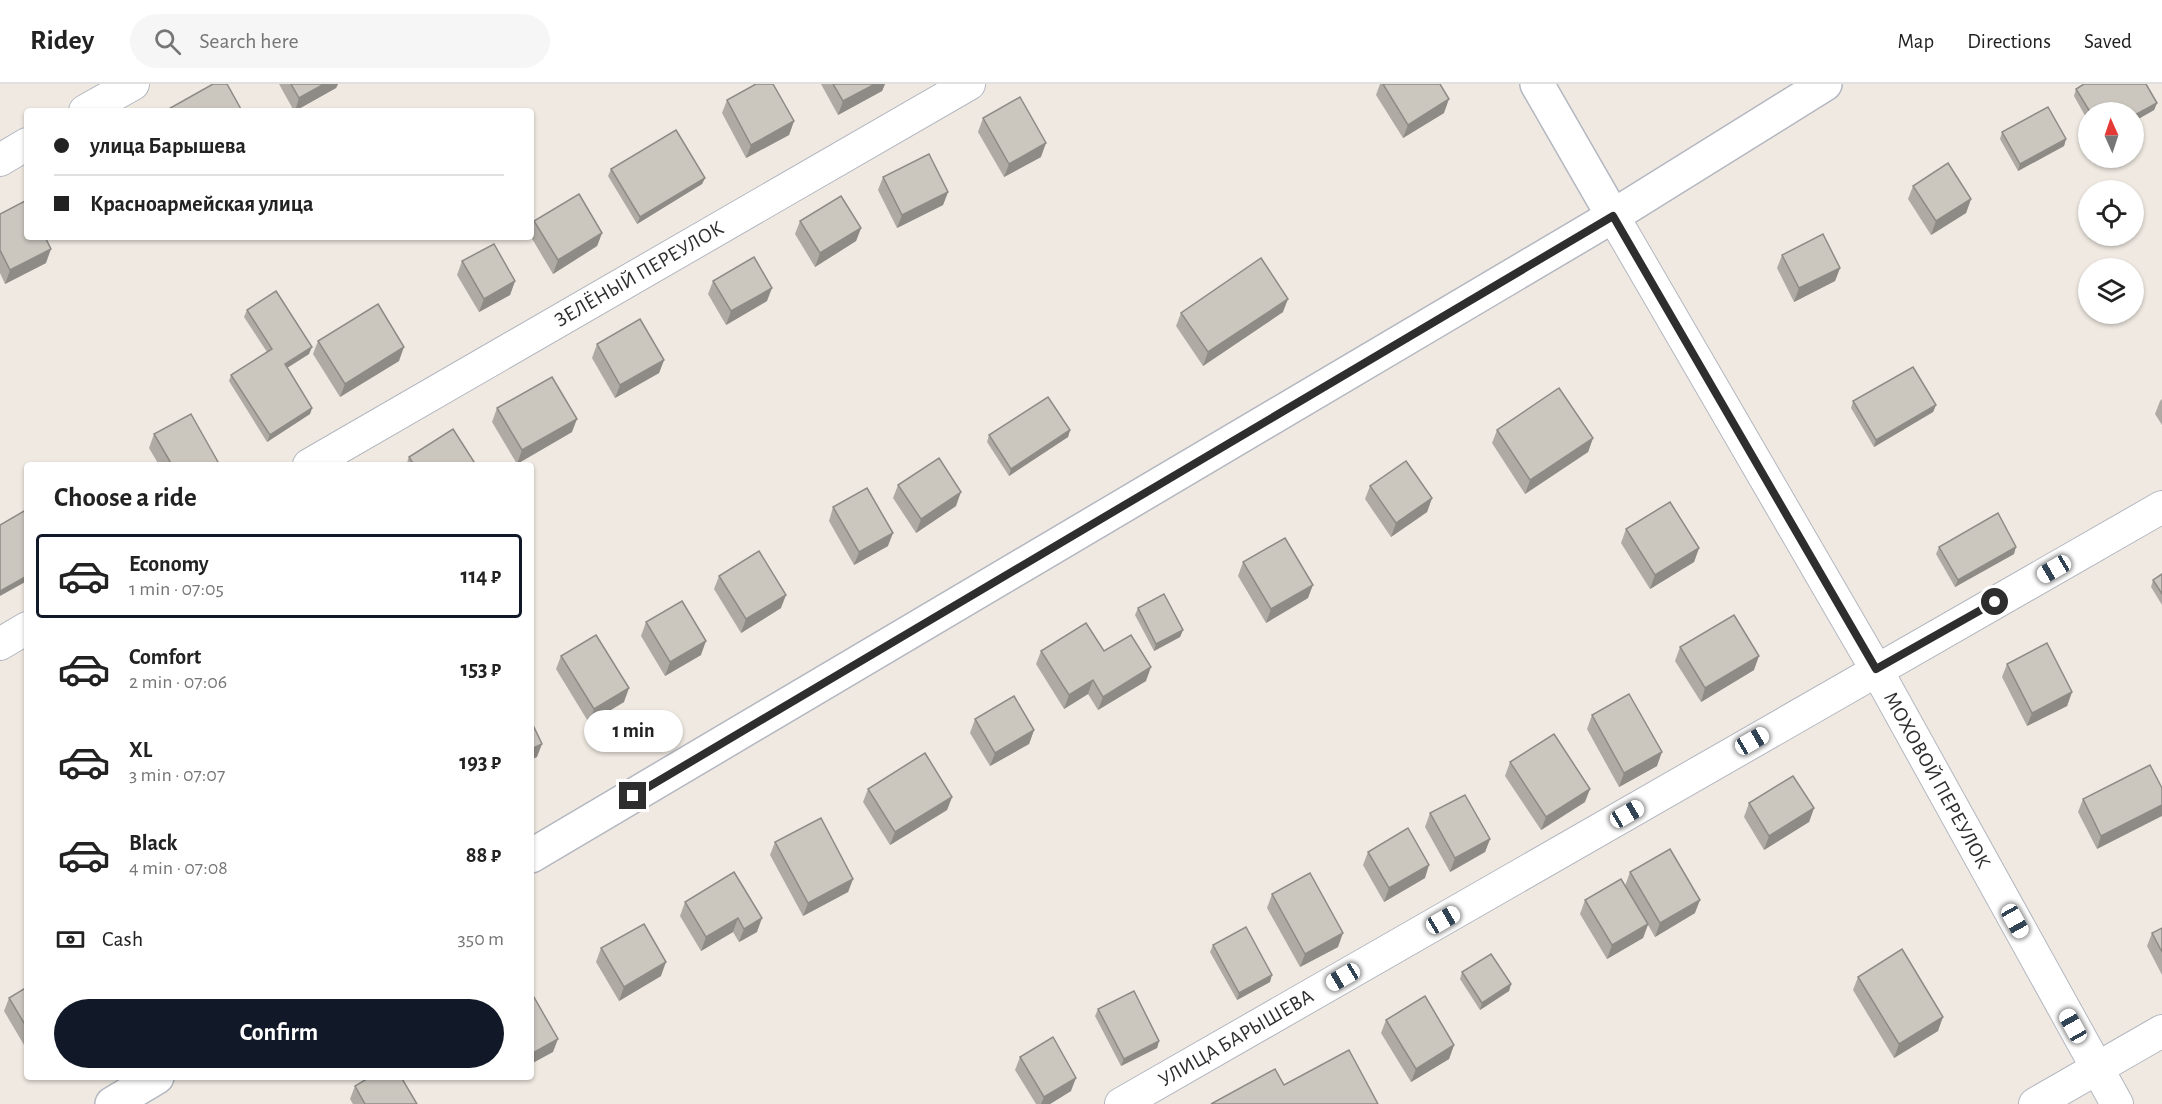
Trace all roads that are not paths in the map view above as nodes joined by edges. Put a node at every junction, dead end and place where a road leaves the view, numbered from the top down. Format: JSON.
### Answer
{"nodes":[{"id":1,"x":133,"y":84,"type":"edge"},
{"id":2,"x":969,"y":84,"type":"edge"},
{"id":3,"x":1537,"y":84,"type":"edge"},
{"id":4,"x":1825,"y":84,"type":"edge"},
{"id":5,"x":91,"y":108,"type":"edge"},
{"id":6,"x":24,"y":146,"type":"edge"},
{"id":7,"x":0,"y":160,"type":"edge"},
{"id":8,"x":1613,"y":216,"type":"junction"},
{"id":9,"x":314,"y":462,"type":"edge"},
{"id":10,"x":2162,"y":507,"type":"edge"},
{"id":11,"x":24,"y":630,"type":"edge"},
{"id":12,"x":0,"y":644,"type":"edge"},
{"id":13,"x":1876,"y":669,"type":"junction"},
{"id":14,"x":534,"y":854,"type":"edge"},
{"id":15,"x":2162,"y":1031,"type":"edge"},
{"id":16,"x":2096,"y":1068,"type":"junction"},
{"id":17,"x":153,"y":1080,"type":"edge"},
{"id":18,"x":112,"y":1104,"type":"edge"},
{"id":19,"x":1121,"y":1104,"type":"edge"},
{"id":20,"x":2035,"y":1104,"type":"edge"},
{"id":21,"x":2117,"y":1104,"type":"edge"}],
"edges":[{"from":1,"to":5,"type":"street"},
{"from":2,"to":9,"type":"street","name":"ЗЕЛЁНЫЙ ПЕРЕУЛОК"},
{"from":3,"to":8,"type":"main road","name":"МОХОВОЙ ПЕРЕУЛОК"},
{"from":4,"to":8,"type":"main road"},
{"from":6,"to":7,"type":"street"},
{"from":8,"to":13,"type":"street","name":"МОХОВОЙ ПЕРЕУЛОК"},
{"from":8,"to":14,"type":"main road"},
{"from":10,"to":13,"type":"street","name":"УЛИЦА БАРЫШЕВА"},
{"from":11,"to":12,"type":"street"},
{"from":13,"to":16,"type":"street","name":"МОХОВОЙ ПЕРЕУЛОК"},
{"from":13,"to":19,"type":"street","name":"УЛИЦА БАРЫШЕВА"},
{"from":15,"to":16,"type":"street"},
{"from":16,"to":20,"type":"street"},
{"from":16,"to":21,"type":"street","name":"МОХОВОЙ ПЕРЕУЛОК"},
{"from":17,"to":18,"type":"main road"}]}
